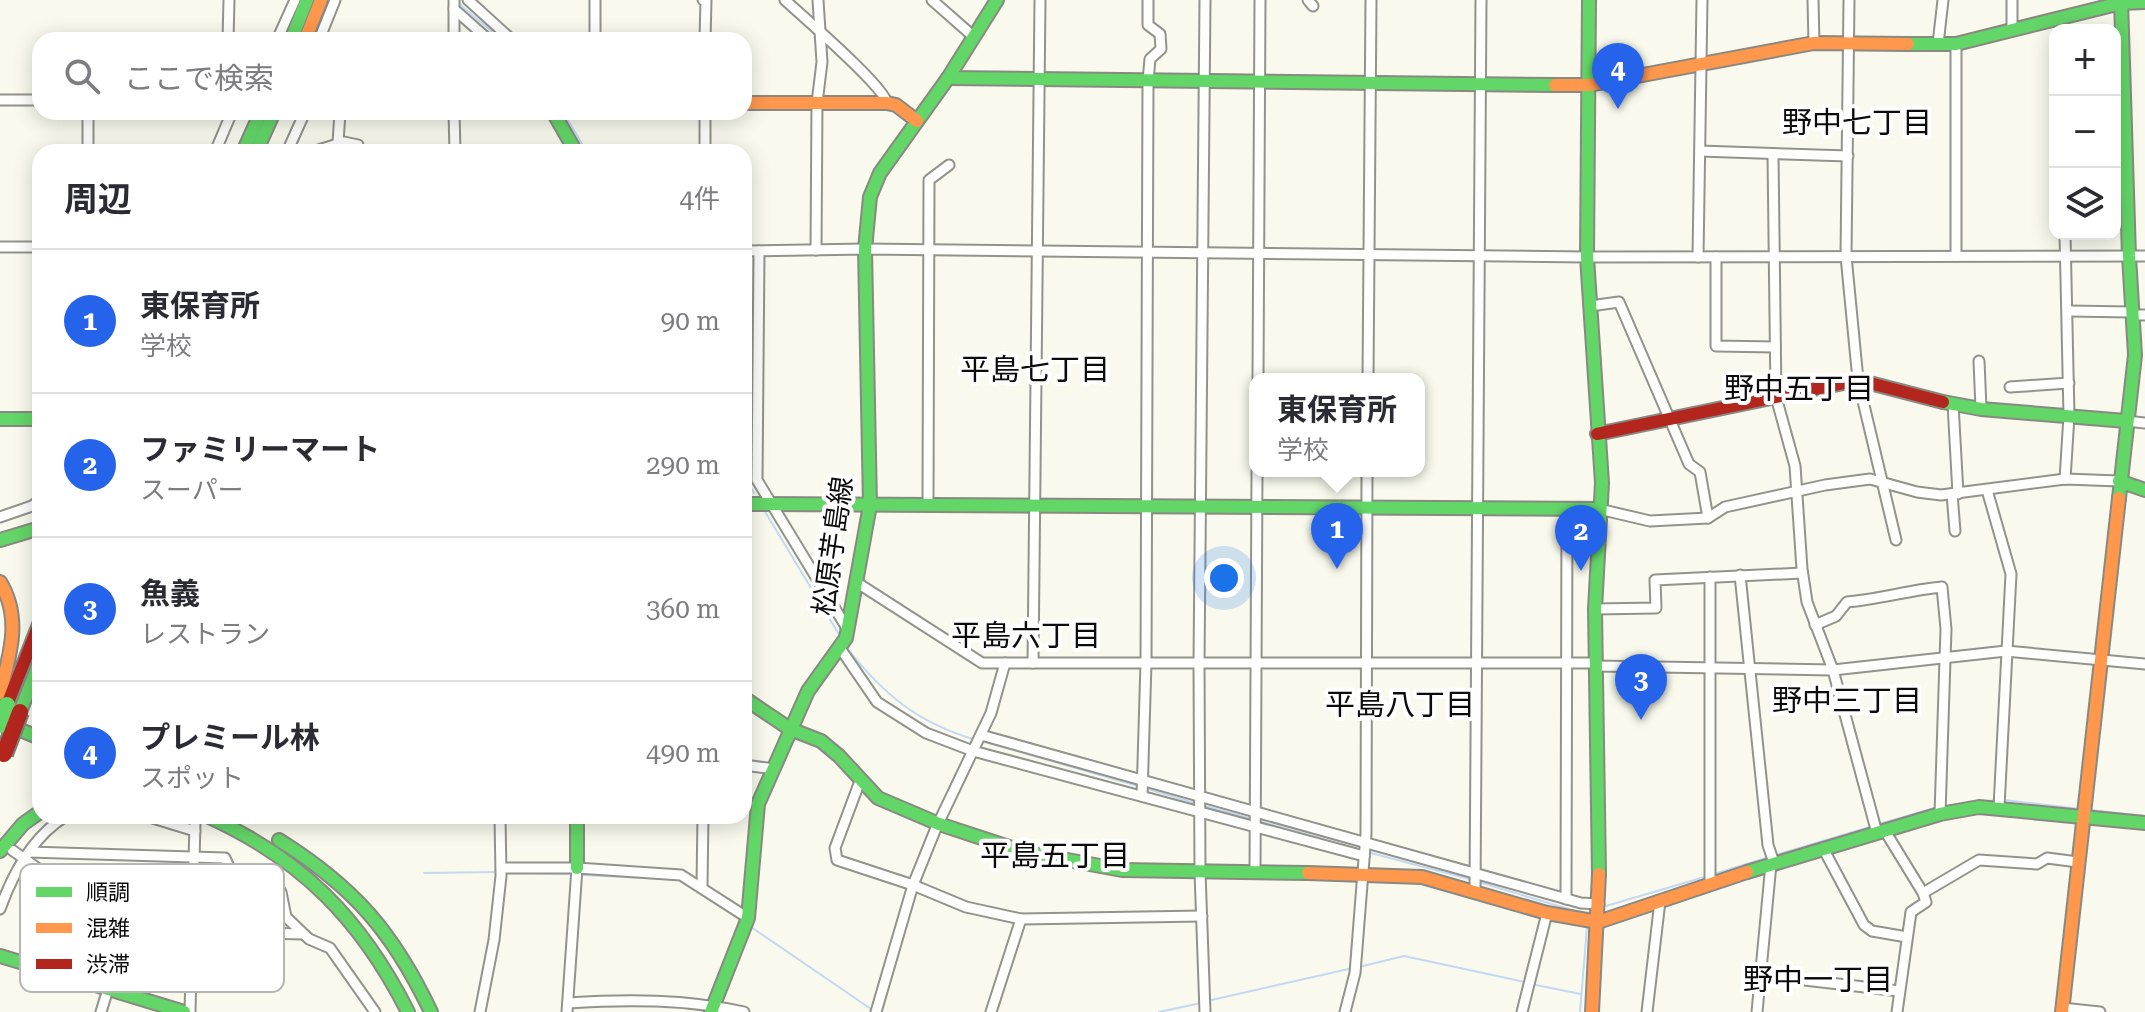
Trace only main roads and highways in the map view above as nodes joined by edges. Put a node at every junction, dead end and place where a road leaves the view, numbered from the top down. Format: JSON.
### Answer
{"nodes":[{"id":1,"x":307,"y":0,"type":"edge"},
{"id":2,"x":321,"y":0,"type":"edge"},
{"id":3,"x":997,"y":0,"type":"edge"},
{"id":4,"x":1589,"y":0,"type":"edge"},
{"id":5,"x":2121,"y":2,"type":"edge"},
{"id":6,"x":2145,"y":2,"type":"edge"},
{"id":7,"x":2065,"y":24,"type":"edge"},
{"id":8,"x":2049,"y":26,"type":"edge"},
{"id":9,"x":294,"y":32,"type":"edge"},
{"id":10,"x":308,"y":32,"type":"edge"},
{"id":11,"x":948,"y":78,"type":"junction"},
{"id":12,"x":1589,"y":85,"type":"junction"},
{"id":13,"x":752,"y":103,"type":"edge"},
{"id":14,"x":257,"y":120,"type":"edge"},
{"id":15,"x":270,"y":120,"type":"edge"},
{"id":16,"x":558,"y":120,"type":"edge"},
{"id":17,"x":917,"y":121,"type":"junction"},
{"id":18,"x":247,"y":144,"type":"edge"},
{"id":19,"x":260,"y":144,"type":"edge"},
{"id":20,"x":571,"y":144,"type":"edge"},
{"id":21,"x":2137,"y":256,"type":"edge"},
{"id":22,"x":2137,"y":314,"type":"edge"},
{"id":23,"x":2140,"y":355,"type":"edge"},
{"id":24,"x":0,"y":419,"type":"edge"},
{"id":25,"x":32,"y":419,"type":"edge"},
{"id":26,"x":2126,"y":421,"type":"junction"},
{"id":27,"x":1597,"y":434,"type":"junction"},
{"id":28,"x":2119,"y":481,"type":"junction"},
{"id":29,"x":2145,"y":490,"type":"edge"},
{"id":30,"x":752,"y":502,"type":"edge"},
{"id":31,"x":870,"y":505,"type":"junction"},
{"id":32,"x":1599,"y":509,"type":"junction"},
{"id":33,"x":32,"y":530,"type":"edge"},
{"id":34,"x":0,"y":540,"type":"edge"},
{"id":35,"x":0,"y":582,"type":"edge"},
{"id":36,"x":32,"y":643,"type":"edge"},
{"id":37,"x":32,"y":672,"type":"edge"},
{"id":38,"x":9,"y":703,"type":"edge"},
{"id":39,"x":752,"y":703,"type":"edge"},
{"id":40,"x":0,"y":723,"type":"edge"},
{"id":41,"x":790,"y":729,"type":"junction"},
{"id":42,"x":0,"y":731,"type":"edge"},
{"id":43,"x":32,"y":735,"type":"edge"},
{"id":44,"x":32,"y":745,"type":"edge"},
{"id":45,"x":2,"y":760,"type":"edge"},
{"id":46,"x":2085,"y":811,"type":"junction"},
{"id":47,"x":32,"y":818,"type":"edge"},
{"id":48,"x":2145,"y":823,"type":"edge"},
{"id":49,"x":238,"y":824,"type":"edge"},
{"id":50,"x":240,"y":824,"type":"edge"},
{"id":51,"x":577,"y":824,"type":"edge"},
{"id":52,"x":6,"y":850,"type":"edge"},
{"id":53,"x":576,"y":872,"type":"road end"},
{"id":54,"x":1589,"y":921,"type":"junction"},
{"id":55,"x":0,"y":956,"type":"edge"},
{"id":56,"x":20,"y":962,"type":"edge"},
{"id":57,"x":118,"y":992,"type":"edge"},
{"id":58,"x":712,"y":1008,"type":"edge"},
{"id":59,"x":2062,"y":1010,"type":"edge"},
{"id":60,"x":187,"y":1012,"type":"edge"},
{"id":61,"x":408,"y":1012,"type":"edge"},
{"id":62,"x":431,"y":1012,"type":"edge"},
{"id":63,"x":1592,"y":1012,"type":"edge"}],
"edges":[{"from":1,"to":9,"type":"main road"},
{"from":2,"to":10,"type":"main road"},
{"from":3,"to":11,"type":"main road","name":"松原芋島線"},
{"from":4,"to":12,"type":"main road"},
{"from":5,"to":6,"type":"main road"},
{"from":5,"to":7,"type":"main road"},
{"from":5,"to":21,"type":"main road"},
{"from":8,"to":12,"type":"main road"},
{"from":11,"to":12,"type":"main road"},
{"from":11,"to":17,"type":"main road","name":"松原芋島線"},
{"from":12,"to":27,"type":"main road"},
{"from":13,"to":17,"type":"main road"},
{"from":14,"to":18,"type":"main road"},
{"from":15,"to":19,"type":"main road"},
{"from":16,"to":20,"type":"main road"},
{"from":17,"to":31,"type":"main road","name":"松原芋島線"},
{"from":21,"to":22,"type":"main road"},
{"from":22,"to":23,"type":"main road"},
{"from":23,"to":26,"type":"main road"},
{"from":24,"to":25,"type":"main road"},
{"from":26,"to":27,"type":"main road"},
{"from":26,"to":28,"type":"main road"},
{"from":27,"to":32,"type":"main road"},
{"from":28,"to":29,"type":"main road"},
{"from":28,"to":46,"type":"main road"},
{"from":30,"to":31,"type":"main road"},
{"from":31,"to":32,"type":"main road"},
{"from":31,"to":41,"type":"main road","name":"松原芋島線"},
{"from":32,"to":54,"type":"main road"},
{"from":33,"to":34,"type":"main road"},
{"from":35,"to":38,"type":"main road"},
{"from":36,"to":38,"type":"main road"},
{"from":37,"to":38,"type":"main road"},
{"from":38,"to":40,"type":"main road","bridge":true},
{"from":38,"to":45,"type":"main road","bridge":true},
{"from":39,"to":41,"type":"main road"},
{"from":40,"to":43,"type":"main road"},
{"from":41,"to":54,"type":"main road"},
{"from":41,"to":58,"type":"main road","name":"松原芋島線"},
{"from":42,"to":44,"type":"main road"},
{"from":46,"to":48,"type":"main road"},
{"from":46,"to":54,"type":"main road"},
{"from":46,"to":59,"type":"main road"},
{"from":47,"to":52,"type":"main road"},
{"from":49,"to":61,"type":"main road"},
{"from":50,"to":62,"type":"main road"},
{"from":51,"to":53,"type":"main road"},
{"from":54,"to":63,"type":"main road"},
{"from":55,"to":56,"type":"main road"},
{"from":57,"to":60,"type":"main road"}]}
